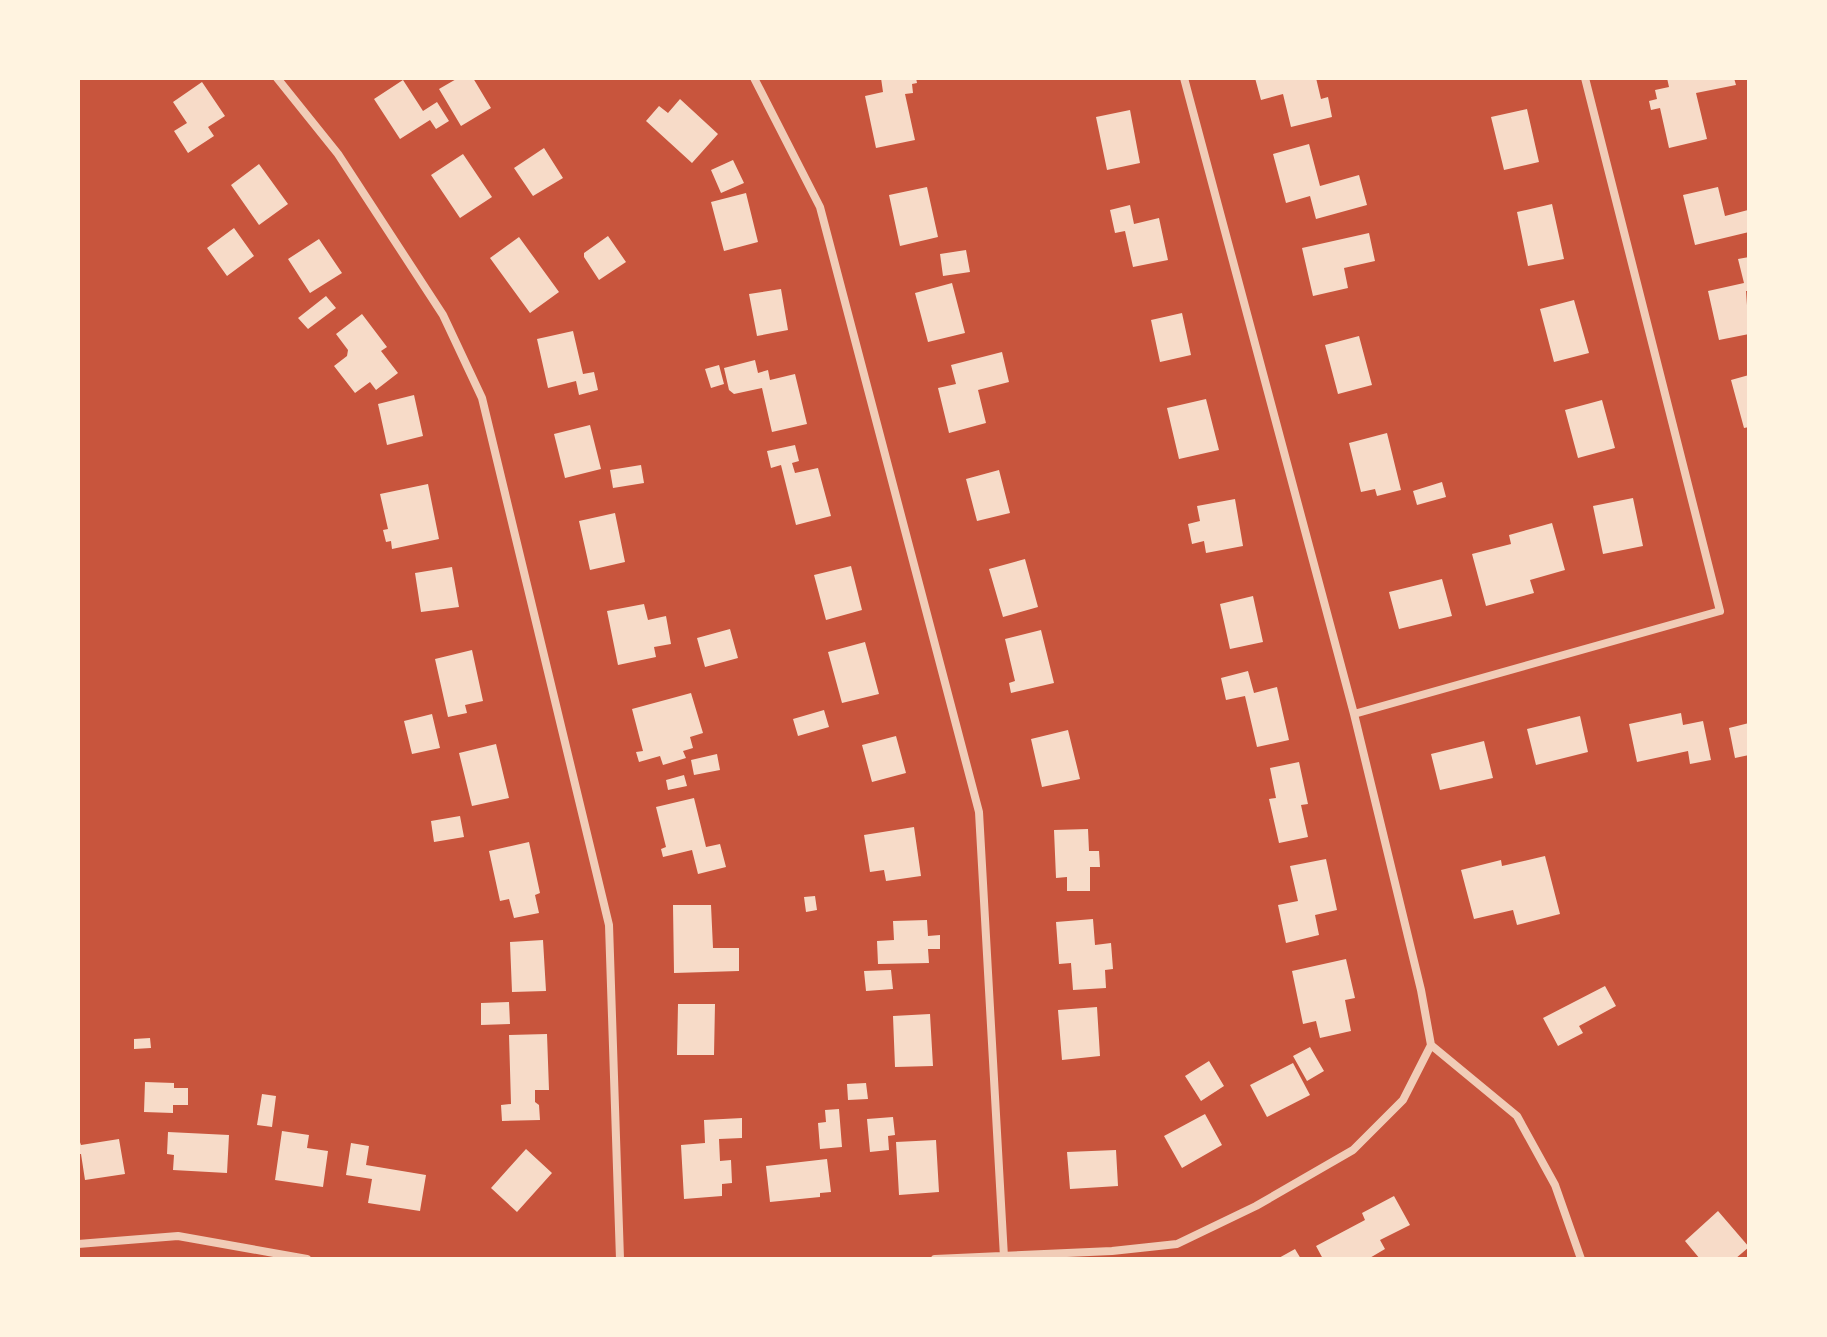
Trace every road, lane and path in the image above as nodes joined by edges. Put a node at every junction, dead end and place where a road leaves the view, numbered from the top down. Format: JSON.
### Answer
{"nodes":[{"id":1,"x":277,"y":78,"type":"edge"},
{"id":2,"x":754,"y":78,"type":"edge"},
{"id":3,"x":1184,"y":78,"type":"edge"},
{"id":4,"x":1585,"y":78,"type":"edge"},
{"id":5,"x":1354,"y":714,"type":"junction"},
{"id":6,"x":1431,"y":1045,"type":"junction"},
{"id":7,"x":78,"y":1244,"type":"edge"},
{"id":8,"x":1004,"y":1257,"type":"junction"},
{"id":9,"x":307,"y":1259,"type":"edge"},
{"id":10,"x":620,"y":1259,"type":"edge"},
{"id":11,"x":935,"y":1259,"type":"edge"},
{"id":12,"x":1581,"y":1259,"type":"edge"}],
"edges":[{"from":1,"to":10,"type":"street"},
{"from":2,"to":8,"type":"street"},
{"from":3,"to":5,"type":"street"},
{"from":4,"to":5,"type":"street"},
{"from":5,"to":6,"type":"street"},
{"from":6,"to":8,"type":"street"},
{"from":6,"to":12,"type":"street"},
{"from":7,"to":9,"type":"street"},
{"from":8,"to":11,"type":"street"}]}
